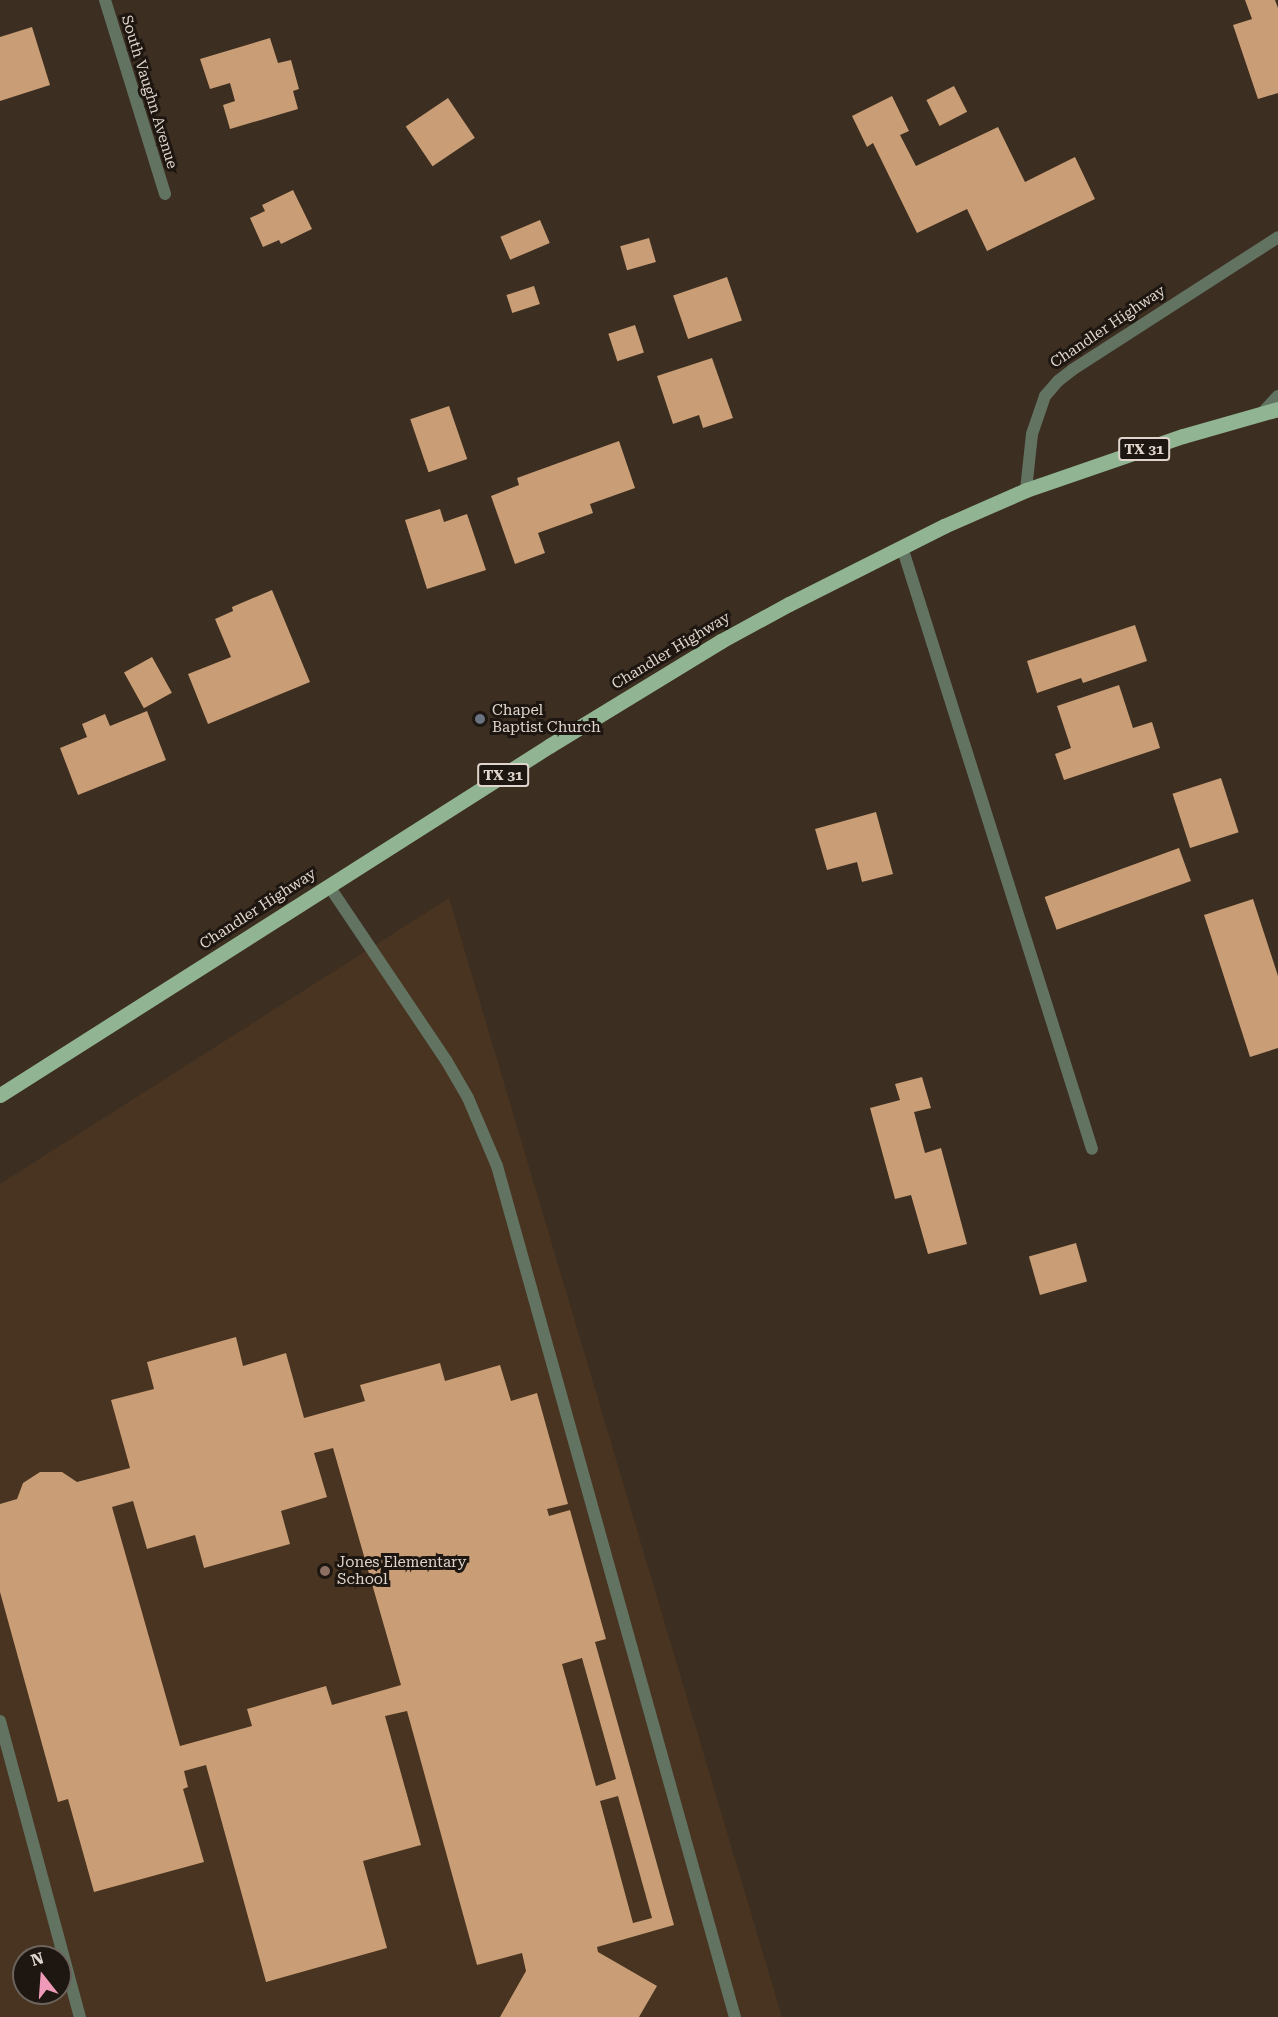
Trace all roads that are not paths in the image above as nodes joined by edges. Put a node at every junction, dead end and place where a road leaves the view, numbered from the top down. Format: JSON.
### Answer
{"nodes":[{"id":1,"x":105,"y":0,"type":"edge"},
{"id":2,"x":165,"y":194,"type":"dead end"},
{"id":3,"x":1278,"y":237,"type":"edge"},
{"id":4,"x":1278,"y":396,"type":"edge"},
{"id":5,"x":1270,"y":411,"type":"edge"},
{"id":6,"x":1026,"y":490,"type":"junction"},
{"id":7,"x":902,"y":547,"type":"junction"},
{"id":8,"x":329,"y":886,"type":"junction"},
{"id":9,"x":0,"y":1095,"type":"edge"},
{"id":10,"x":1092,"y":1149,"type":"dead end"},
{"id":11,"x":0,"y":1721,"type":"edge"},
{"id":12,"x":80,"y":2017,"type":"edge"},
{"id":13,"x":735,"y":2017,"type":"edge"}],
"edges":[{"from":1,"to":2,"type":"street","name":"South Vaughn Avenue"},
{"from":3,"to":6,"type":"street","name":"Chandler Highway"},
{"from":4,"to":5,"type":"street"},
{"from":5,"to":6,"type":"main road","number":"TX 31"},
{"from":6,"to":7,"type":"main road","name":"Chandler Highway","number":"TX 31"},
{"from":7,"to":8,"type":"main road","name":"Chandler Highway","number":"TX 31"},
{"from":7,"to":10,"type":"street"},
{"from":8,"to":9,"type":"main road","name":"Chandler Highway","number":"TX 31"},
{"from":8,"to":13,"type":"street"},
{"from":11,"to":12,"type":"street"}]}
